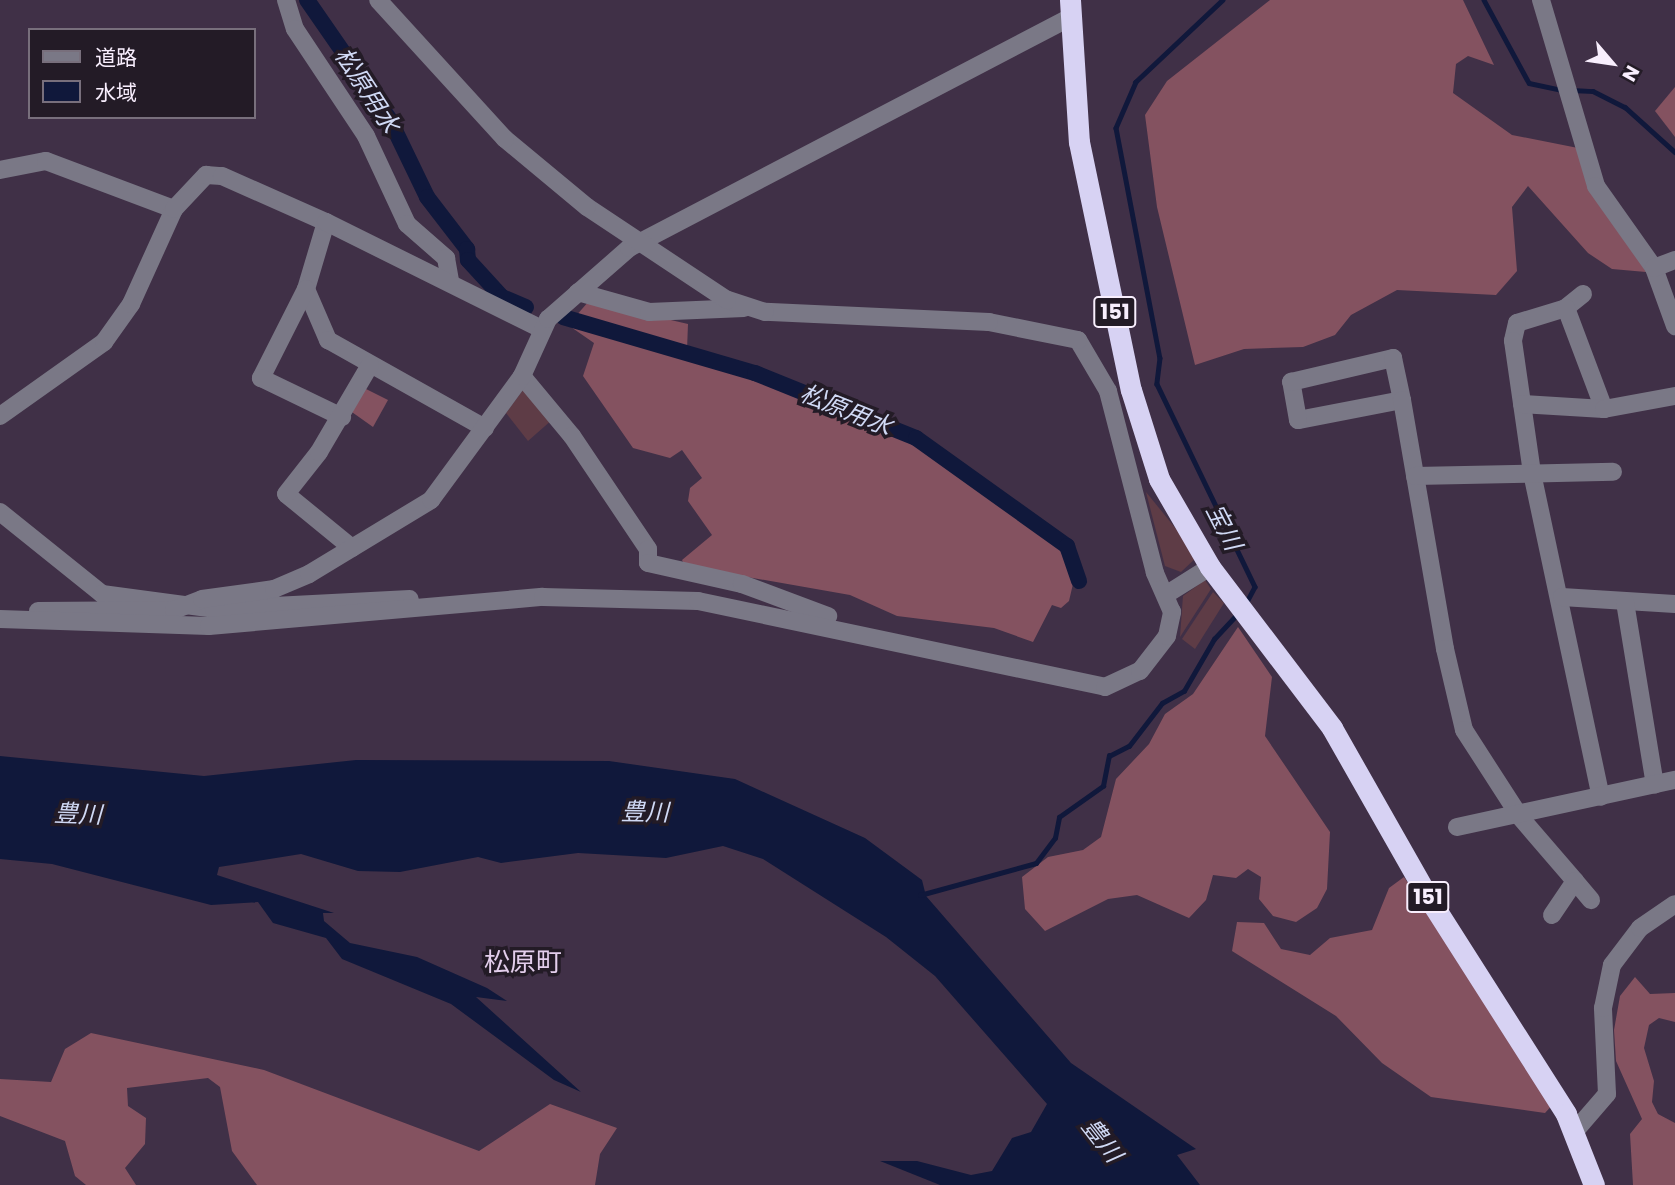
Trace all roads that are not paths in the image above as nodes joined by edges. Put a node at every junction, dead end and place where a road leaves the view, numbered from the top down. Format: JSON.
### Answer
{"nodes":[{"id":1,"x":286,"y":0,"type":"edge"},
{"id":2,"x":377,"y":0,"type":"edge"},
{"id":3,"x":1541,"y":0,"type":"edge"},
{"id":4,"x":1069,"y":9,"type":"edge"},
{"id":5,"x":0,"y":170,"type":"edge"},
{"id":6,"x":174,"y":209,"type":"junction"},
{"id":7,"x":326,"y":222,"type":"junction"},
{"id":8,"x":638,"y":243,"type":"junction"},
{"id":9,"x":1675,"y":260,"type":"edge"},
{"id":10,"x":1654,"y":268,"type":"junction"},
{"id":11,"x":450,"y":281,"type":"junction"},
{"id":12,"x":306,"y":289,"type":"junction"},
{"id":13,"x":579,"y":292,"type":"junction"},
{"id":14,"x":1583,"y":294,"type":"dead end"},
{"id":15,"x":744,"y":308,"type":"junction"},
{"id":16,"x":1566,"y":308,"type":"junction"},
{"id":17,"x":1675,"y":326,"type":"edge"},
{"id":18,"x":542,"y":330,"type":"junction"},
{"id":19,"x":370,"y":365,"type":"junction"},
{"id":20,"x":522,"y":376,"type":"junction"},
{"id":21,"x":1675,"y":396,"type":"edge"},
{"id":22,"x":1402,"y":400,"type":"junction"},
{"id":23,"x":1522,"y":404,"type":"junction"},
{"id":24,"x":1604,"y":409,"type":"junction"},
{"id":25,"x":0,"y":416,"type":"edge"},
{"id":26,"x":342,"y":417,"type":"junction"},
{"id":27,"x":485,"y":428,"type":"junction"},
{"id":28,"x":1613,"y":472,"type":"dead end"},
{"id":29,"x":1532,"y":473,"type":"junction"},
{"id":30,"x":1415,"y":476,"type":"junction"},
{"id":31,"x":0,"y":512,"type":"edge"},
{"id":32,"x":352,"y":548,"type":"junction"},
{"id":33,"x":1210,"y":567,"type":"junction"},
{"id":34,"x":1167,"y":594,"type":"junction"},
{"id":35,"x":1562,"y":597,"type":"junction"},
{"id":36,"x":1625,"y":602,"type":"junction"},
{"id":37,"x":185,"y":604,"type":"junction"},
{"id":38,"x":1675,"y":604,"type":"edge"},
{"id":39,"x":437,"y":606,"type":"junction"},
{"id":40,"x":0,"y":610,"type":"edge"},
{"id":41,"x":0,"y":620,"type":"edge"},
{"id":42,"x":851,"y":631,"type":"junction"},
{"id":43,"x":1675,"y":780,"type":"edge"},
{"id":44,"x":1655,"y":785,"type":"junction"},
{"id":45,"x":1601,"y":796,"type":"junction"},
{"id":46,"x":1520,"y":817,"type":"junction"},
{"id":47,"x":1457,"y":827,"type":"dead end"},
{"id":48,"x":1575,"y":881,"type":"junction"},
{"id":49,"x":1591,"y":900,"type":"dead end"},
{"id":50,"x":1675,"y":904,"type":"edge"},
{"id":51,"x":1552,"y":915,"type":"dead end"},
{"id":52,"x":1574,"y":1131,"type":"junction"},
{"id":53,"x":1594,"y":1185,"type":"edge"}],
"edges":[{"from":1,"to":11,"type":"street"},
{"from":2,"to":8,"type":"street"},
{"from":3,"to":10,"type":"street"},
{"from":4,"to":8,"type":"street"},
{"from":4,"to":33,"type":"highway","number":"151"},
{"from":5,"to":6,"type":"street"},
{"from":6,"to":7,"type":"street"},
{"from":6,"to":25,"type":"street"},
{"from":7,"to":11,"type":"street"},
{"from":7,"to":12,"type":"street"},
{"from":8,"to":13,"type":"street"},
{"from":8,"to":15,"type":"street"},
{"from":9,"to":10,"type":"street"},
{"from":10,"to":17,"type":"street"},
{"from":11,"to":18,"type":"street"},
{"from":12,"to":19,"type":"street"},
{"from":12,"to":26,"type":"street"},
{"from":13,"to":15,"type":"street"},
{"from":13,"to":18,"type":"street"},
{"from":14,"to":16,"type":"street"},
{"from":15,"to":34,"type":"street"},
{"from":16,"to":23,"type":"street"},
{"from":16,"to":24,"type":"street"},
{"from":18,"to":20,"type":"street"},
{"from":19,"to":26,"type":"street"},
{"from":19,"to":27,"type":"street"},
{"from":20,"to":27,"type":"street"},
{"from":20,"to":42,"type":"street"},
{"from":21,"to":24,"type":"street"},
{"from":22,"to":22,"type":"street"},
{"from":22,"to":30,"type":"street"},
{"from":23,"to":24,"type":"street"},
{"from":23,"to":29,"type":"street"},
{"from":26,"to":32,"type":"street"},
{"from":27,"to":32,"type":"street"},
{"from":28,"to":29,"type":"street"},
{"from":29,"to":30,"type":"street"},
{"from":29,"to":35,"type":"street"},
{"from":30,"to":46,"type":"street"},
{"from":31,"to":37,"type":"street"},
{"from":32,"to":37,"type":"street"},
{"from":33,"to":34,"type":"street"},
{"from":33,"to":52,"type":"highway","number":"151"},
{"from":34,"to":42,"type":"street"},
{"from":35,"to":36,"type":"street"},
{"from":35,"to":45,"type":"street"},
{"from":36,"to":38,"type":"street"},
{"from":36,"to":44,"type":"street"},
{"from":37,"to":39,"type":"street"},
{"from":37,"to":40,"type":"street"},
{"from":39,"to":41,"type":"street"},
{"from":39,"to":42,"type":"street"},
{"from":43,"to":44,"type":"street"},
{"from":44,"to":45,"type":"street"},
{"from":45,"to":46,"type":"street"},
{"from":46,"to":47,"type":"street"},
{"from":46,"to":48,"type":"street"},
{"from":48,"to":49,"type":"street"},
{"from":48,"to":51,"type":"street"},
{"from":50,"to":52,"type":"street"},
{"from":52,"to":53,"type":"highway","number":"151"}]}
